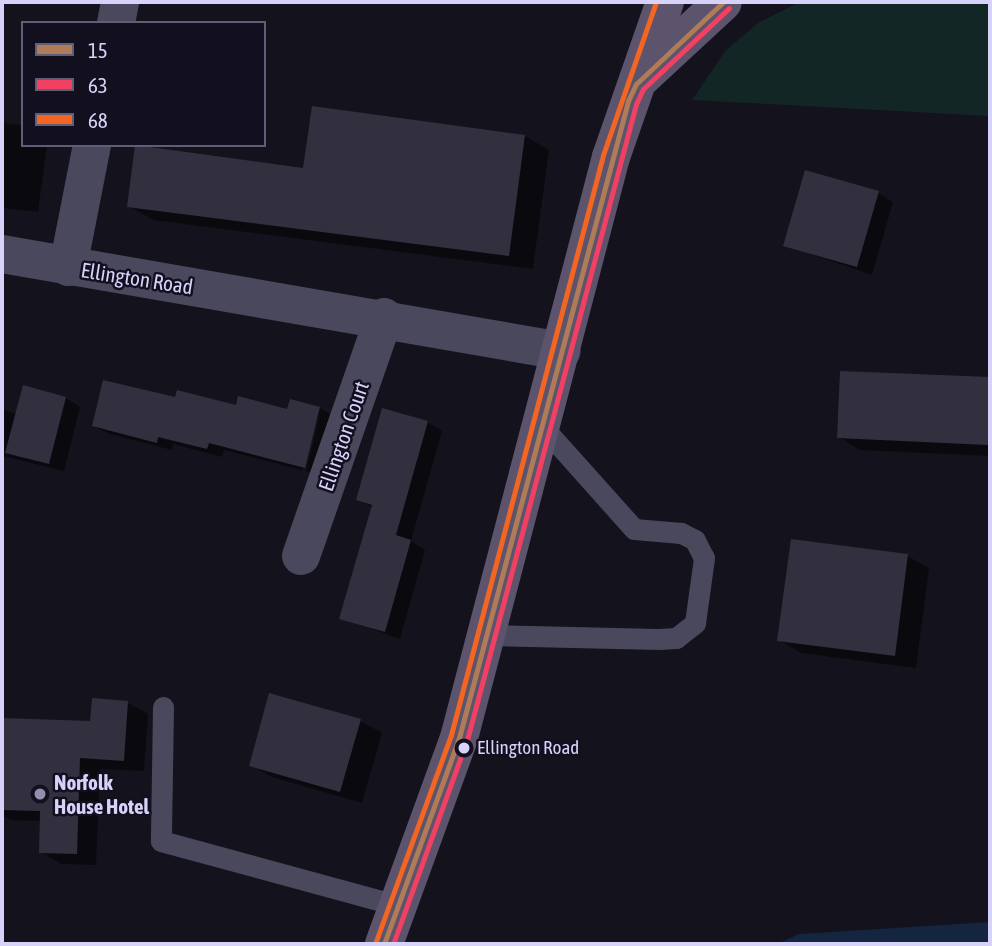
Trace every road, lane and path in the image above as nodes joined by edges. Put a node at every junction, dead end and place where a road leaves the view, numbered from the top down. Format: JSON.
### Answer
{"nodes":[{"id":1,"x":120,"y":2,"type":"edge"},
{"id":2,"x":665,"y":2,"type":"edge"},
{"id":3,"x":723,"y":2,"type":"edge"},
{"id":4,"x":116,"y":21,"type":"edge"},
{"id":5,"x":636,"y":84,"type":"junction"},
{"id":6,"x":92,"y":147,"type":"edge"},
{"id":7,"x":2,"y":254,"type":"edge"},
{"id":8,"x":68,"y":267,"type":"junction"},
{"id":9,"x":384,"y":317,"type":"junction"},
{"id":10,"x":562,"y":351,"type":"junction"},
{"id":11,"x":542,"y":426,"type":"junction"},
{"id":12,"x":301,"y":556,"type":"dead end"},
{"id":13,"x":487,"y":635,"type":"junction"},
{"id":14,"x":163,"y":707,"type":"dead end"},
{"id":15,"x":400,"y":906,"type":"junction"},
{"id":16,"x":384,"y":944,"type":"edge"}],
"edges":[{"from":1,"to":4,"type":"street"},
{"from":2,"to":5,"type":"main road"},
{"from":3,"to":5,"type":"main road"},
{"from":5,"to":10,"type":"main road"},
{"from":6,"to":8,"type":"street"},
{"from":7,"to":8,"type":"street","name":"Ellington Road"},
{"from":8,"to":9,"type":"street","name":"Ellington Road"},
{"from":9,"to":10,"type":"street","name":"Ellington Road"},
{"from":9,"to":12,"type":"street","name":"Ellington Court"},
{"from":10,"to":11,"type":"main road"},
{"from":11,"to":13,"type":"main road"},
{"from":11,"to":13,"type":"lane"},
{"from":13,"to":15,"type":"main road"},
{"from":14,"to":15,"type":"lane"},
{"from":15,"to":16,"type":"main road"}]}
